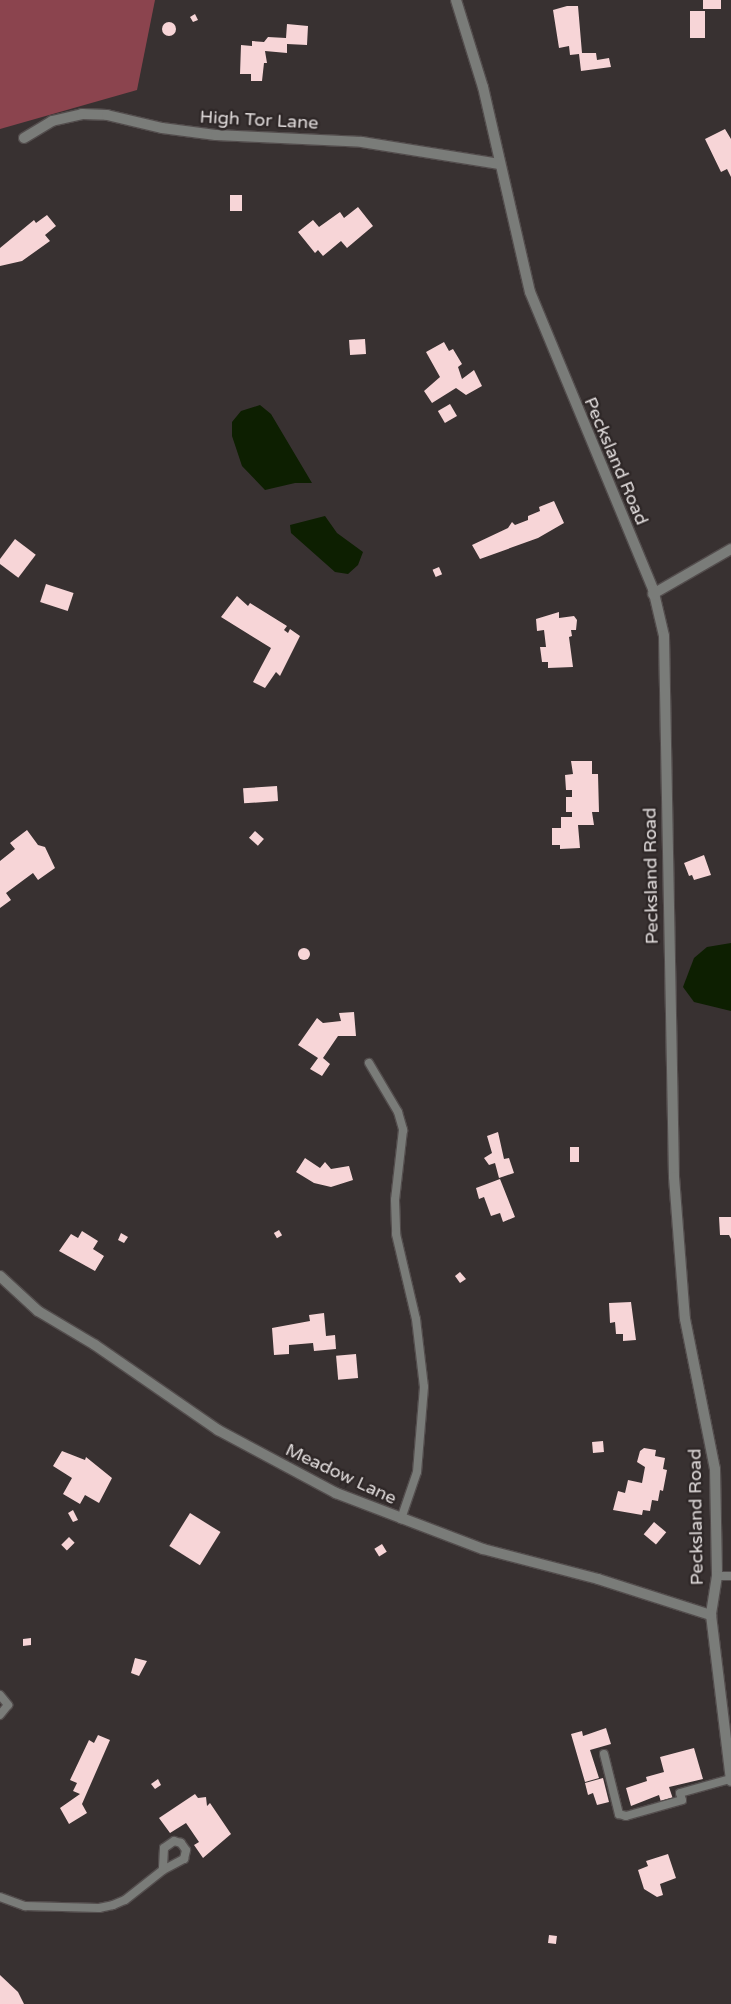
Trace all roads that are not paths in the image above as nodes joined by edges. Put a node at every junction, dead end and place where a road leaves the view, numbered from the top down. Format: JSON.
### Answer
{"nodes":[{"id":1,"x":456,"y":0,"type":"edge"},
{"id":2,"x":24,"y":138,"type":"dead end"},
{"id":3,"x":499,"y":164,"type":"junction"},
{"id":4,"x":731,"y":549,"type":"edge"},
{"id":5,"x":653,"y":594,"type":"junction"},
{"id":6,"x":369,"y":1063,"type":"dead end"},
{"id":7,"x":0,"y":1276,"type":"edge"},
{"id":8,"x":401,"y":1519,"type":"junction"},
{"id":9,"x":717,"y":1576,"type":"junction"},
{"id":10,"x":731,"y":1576,"type":"edge"},
{"id":11,"x":711,"y":1615,"type":"junction"},
{"id":12,"x":0,"y":1695,"type":"edge"},
{"id":13,"x":0,"y":1715,"type":"edge"},
{"id":14,"x":604,"y":1754,"type":"dead end"},
{"id":15,"x":731,"y":1780,"type":"edge"},
{"id":16,"x":163,"y":1870,"type":"dead end"},
{"id":17,"x":0,"y":1897,"type":"edge"}],
"edges":[{"from":1,"to":3,"type":"street","name":"Pecksland Road"},
{"from":2,"to":3,"type":"street","name":"High Tor Lane"},
{"from":3,"to":5,"type":"street","name":"Pecksland Road"},
{"from":4,"to":5,"type":"street"},
{"from":5,"to":9,"type":"street","name":"Pecksland Road"},
{"from":6,"to":8,"type":"lane"},
{"from":7,"to":8,"type":"street","name":"Meadow Lane"},
{"from":8,"to":11,"type":"street","name":"Meadow Lane"},
{"from":9,"to":10,"type":"lane"},
{"from":9,"to":11,"type":"street","name":"Pecksland Road"},
{"from":11,"to":15,"type":"street","name":"Pecksland Road"},
{"from":12,"to":13,"type":"lane"},
{"from":14,"to":15,"type":"lane"},
{"from":16,"to":17,"type":"lane"}]}
